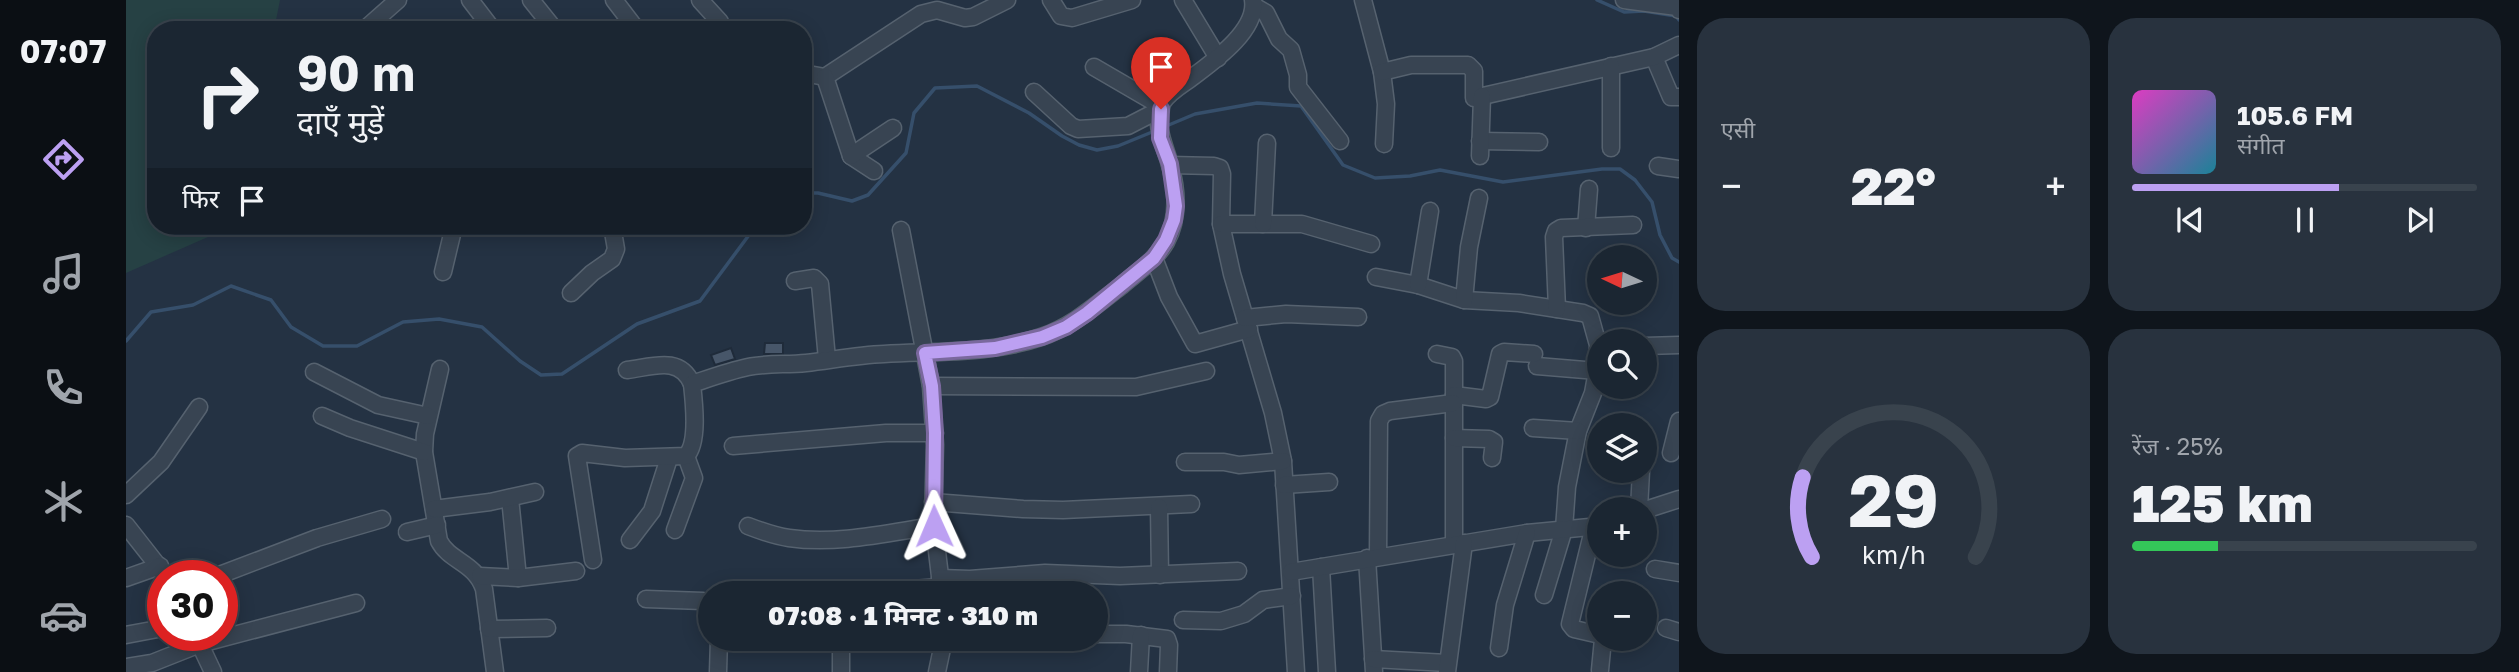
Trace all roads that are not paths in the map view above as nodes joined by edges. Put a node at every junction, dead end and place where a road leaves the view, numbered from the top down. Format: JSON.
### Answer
{"nodes":[{"id":1,"x":398,"y":0,"type":"edge"},
{"id":2,"x":470,"y":0,"type":"edge"},
{"id":3,"x":531,"y":0,"type":"edge"},
{"id":4,"x":614,"y":0,"type":"edge"},
{"id":5,"x":700,"y":0,"type":"edge"},
{"id":6,"x":1007,"y":0,"type":"edge"},
{"id":7,"x":1051,"y":0,"type":"edge"},
{"id":8,"x":1132,"y":0,"type":"edge"},
{"id":9,"x":1183,"y":0,"type":"edge"},
{"id":10,"x":1271,"y":0,"type":"edge"},
{"id":11,"x":1363,"y":0,"type":"edge"},
{"id":12,"x":1624,"y":0,"type":"edge"},
{"id":13,"x":1254,"y":3,"type":"edge"},
{"id":14,"x":936,"y":5,"type":"edge"},
{"id":15,"x":1679,"y":10,"type":"edge"},
{"id":16,"x":374,"y":21,"type":"edge"},
{"id":17,"x":486,"y":21,"type":"edge"},
{"id":18,"x":548,"y":21,"type":"edge"},
{"id":19,"x":630,"y":21,"type":"edge"},
{"id":20,"x":719,"y":21,"type":"edge"},
{"id":21,"x":1679,"y":45,"type":"edge"},
{"id":22,"x":1654,"y":57,"type":"junction"},
{"id":23,"x":1218,"y":58,"type":"junction"},
{"id":24,"x":1611,"y":66,"type":"junction"},
{"id":25,"x":1094,"y":67,"type":"dead end"},
{"id":26,"x":1382,"y":72,"type":"junction"},
{"id":27,"x":812,"y":75,"type":"edge"},
{"id":28,"x":825,"y":77,"type":"junction"},
{"id":29,"x":1034,"y":92,"type":"dead end"},
{"id":30,"x":1482,"y":96,"type":"junction"},
{"id":31,"x":1679,"y":97,"type":"edge"},
{"id":32,"x":1161,"y":109,"type":"junction"},
{"id":33,"x":893,"y":128,"type":"dead end"},
{"id":34,"x":1340,"y":141,"type":"dead end"},
{"id":35,"x":1539,"y":142,"type":"dead end"},
{"id":36,"x":1267,"y":143,"type":"dead end"},
{"id":37,"x":1384,"y":144,"type":"dead end"},
{"id":38,"x":1611,"y":148,"type":"dead end"},
{"id":39,"x":851,"y":156,"type":"junction"},
{"id":40,"x":1170,"y":164,"type":"junction"},
{"id":41,"x":1658,"y":166,"type":"dead end"},
{"id":42,"x":1679,"y":169,"type":"edge"},
{"id":43,"x":874,"y":171,"type":"dead end"},
{"id":44,"x":1589,"y":189,"type":"dead end"},
{"id":45,"x":1479,"y":198,"type":"dead end"},
{"id":46,"x":1430,"y":211,"type":"dead end"},
{"id":47,"x":1222,"y":224,"type":"junction"},
{"id":48,"x":1264,"y":224,"type":"junction"},
{"id":49,"x":1633,"y":225,"type":"dead end"},
{"id":50,"x":1586,"y":228,"type":"junction"},
{"id":51,"x":901,"y":230,"type":"dead end"},
{"id":52,"x":452,"y":235,"type":"edge"},
{"id":53,"x":614,"y":235,"type":"edge"},
{"id":54,"x":1371,"y":244,"type":"dead end"},
{"id":55,"x":1154,"y":258,"type":"junction"},
{"id":56,"x":443,"y":272,"type":"dead end"},
{"id":57,"x":1376,"y":277,"type":"dead end"},
{"id":58,"x":796,"y":281,"type":"dead end"},
{"id":59,"x":1418,"y":285,"type":"junction"},
{"id":60,"x":571,"y":293,"type":"dead end"},
{"id":61,"x":1464,"y":300,"type":"junction"},
{"id":62,"x":1557,"y":309,"type":"junction"},
{"id":63,"x":1358,"y":317,"type":"dead end"},
{"id":64,"x":1247,"y":323,"type":"junction"},
{"id":65,"x":1594,"y":329,"type":"edge"},
{"id":66,"x":1679,"y":345,"type":"edge"},
{"id":67,"x":1657,"y":346,"type":"edge"},
{"id":68,"x":925,"y":353,"type":"junction"},
{"id":69,"x":1437,"y":354,"type":"dead end"},
{"id":70,"x":827,"y":359,"type":"junction"},
{"id":71,"x":440,"y":369,"type":"dead end"},
{"id":72,"x":1587,"y":369,"type":"edge"},
{"id":73,"x":627,"y":370,"type":"dead end"},
{"id":74,"x":1206,"y":371,"type":"dead end"},
{"id":75,"x":314,"y":373,"type":"dead end"},
{"id":76,"x":692,"y":384,"type":"junction"},
{"id":77,"x":932,"y":386,"type":"junction"},
{"id":78,"x":1454,"y":399,"type":"junction"},
{"id":79,"x":1591,"y":399,"type":"edge"},
{"id":80,"x":199,"y":407,"type":"dead end"},
{"id":81,"x":322,"y":416,"type":"dead end"},
{"id":82,"x":428,"y":416,"type":"junction"},
{"id":83,"x":1679,"y":421,"type":"edge"},
{"id":84,"x":1533,"y":428,"type":"dead end"},
{"id":85,"x":1578,"y":432,"type":"junction"},
{"id":86,"x":935,"y":433,"type":"junction"},
{"id":87,"x":1454,"y":438,"type":"junction"},
{"id":88,"x":733,"y":446,"type":"dead end"},
{"id":89,"x":424,"y":452,"type":"junction"},
{"id":90,"x":1671,"y":453,"type":"dead end"},
{"id":91,"x":686,"y":456,"type":"junction"},
{"id":92,"x":669,"y":458,"type":"junction"},
{"id":93,"x":1492,"y":458,"type":"dead end"},
{"id":94,"x":1283,"y":461,"type":"junction"},
{"id":95,"x":1185,"y":462,"type":"dead end"},
{"id":96,"x":1329,"y":482,"type":"dead end"},
{"id":97,"x":1284,"y":485,"type":"junction"},
{"id":98,"x":535,"y":492,"type":"dead end"},
{"id":99,"x":126,"y":495,"type":"edge"},
{"id":100,"x":510,"y":498,"type":"junction"},
{"id":101,"x":1679,"y":499,"type":"edge"},
{"id":102,"x":933,"y":502,"type":"junction"},
{"id":103,"x":1191,"y":504,"type":"dead end"},
{"id":104,"x":1657,"y":506,"type":"edge"},
{"id":105,"x":1159,"y":507,"type":"junction"},
{"id":106,"x":436,"y":517,"type":"junction"},
{"id":107,"x":382,"y":519,"type":"dead end"},
{"id":108,"x":126,"y":525,"type":"edge"},
{"id":109,"x":748,"y":526,"type":"dead end"},
{"id":110,"x":934,"y":526,"type":"junction"},
{"id":111,"x":1587,"y":527,"type":"edge"},
{"id":112,"x":1564,"y":529,"type":"junction"},
{"id":113,"x":675,"y":530,"type":"dead end"},
{"id":114,"x":407,"y":532,"type":"dead end"},
{"id":115,"x":1527,"y":533,"type":"junction"},
{"id":116,"x":630,"y":540,"type":"dead end"},
{"id":117,"x":1459,"y":544,"type":"junction"},
{"id":118,"x":1373,"y":557,"type":"junction"},
{"id":119,"x":154,"y":560,"type":"edge"},
{"id":120,"x":593,"y":560,"type":"dead end"},
{"id":121,"x":1587,"y":562,"type":"edge"},
{"id":122,"x":1321,"y":567,"type":"junction"},
{"id":123,"x":238,"y":568,"type":"edge"},
{"id":124,"x":1655,"y":569,"type":"dead end"},
{"id":125,"x":576,"y":571,"type":"dead end"},
{"id":126,"x":1237,"y":571,"type":"dead end"},
{"id":127,"x":1291,"y":572,"type":"junction"},
{"id":128,"x":1679,"y":573,"type":"edge"},
{"id":129,"x":147,"y":574,"type":"edge"},
{"id":130,"x":1160,"y":575,"type":"junction"},
{"id":131,"x":480,"y":576,"type":"junction"},
{"id":132,"x":126,"y":578,"type":"edge"},
{"id":133,"x":518,"y":578,"type":"junction"},
{"id":134,"x":940,"y":581,"type":"edge"},
{"id":135,"x":962,"y":581,"type":"edge"},
{"id":136,"x":1544,"y":595,"type":"dead end"},
{"id":137,"x":1292,"y":596,"type":"junction"},
{"id":138,"x":646,"y":599,"type":"dead end"},
{"id":139,"x":698,"y":601,"type":"edge"},
{"id":140,"x":356,"y":603,"type":"dead end"},
{"id":141,"x":1184,"y":621,"type":"dead end"},
{"id":142,"x":547,"y":628,"type":"dead end"},
{"id":143,"x":489,"y":629,"type":"junction"},
{"id":144,"x":147,"y":631,"type":"edge"},
{"id":145,"x":238,"y":631,"type":"edge"},
{"id":146,"x":1587,"y":632,"type":"edge"},
{"id":147,"x":1108,"y":634,"type":"edge"},
{"id":148,"x":126,"y":635,"type":"edge"},
{"id":149,"x":1140,"y":635,"type":"junction"},
{"id":150,"x":1499,"y":648,"type":"dead end"},
{"id":151,"x":180,"y":651,"type":"edge"},
{"id":152,"x":203,"y":651,"type":"edge"},
{"id":153,"x":719,"y":651,"type":"edge"},
{"id":154,"x":841,"y":651,"type":"edge"},
{"id":155,"x":941,"y":651,"type":"edge"},
{"id":156,"x":1602,"y":651,"type":"edge"},
{"id":157,"x":1374,"y":666,"type":"edge"},
{"id":158,"x":126,"y":667,"type":"edge"},
{"id":159,"x":1447,"y":668,"type":"edge"},
{"id":160,"x":1600,"y":670,"type":"dead end"},
{"id":161,"x":213,"y":672,"type":"edge"},
{"id":162,"x":495,"y":672,"type":"edge"},
{"id":163,"x":718,"y":672,"type":"edge"},
{"id":164,"x":841,"y":672,"type":"edge"},
{"id":165,"x":937,"y":672,"type":"edge"},
{"id":166,"x":1139,"y":672,"type":"edge"},
{"id":167,"x":1168,"y":672,"type":"edge"},
{"id":168,"x":1296,"y":672,"type":"edge"},
{"id":169,"x":1327,"y":672,"type":"edge"}],
"edges":[{"from":1,"to":16,"type":"street"},
{"from":2,"to":17,"type":"street"},
{"from":3,"to":18,"type":"street"},
{"from":4,"to":19,"type":"street"},
{"from":5,"to":20,"type":"street"},
{"from":6,"to":14,"type":"street"},
{"from":7,"to":8,"type":"street"},
{"from":9,"to":23,"type":"street"},
{"from":10,"to":13,"type":"street"},
{"from":11,"to":26,"type":"street"},
{"from":12,"to":15,"type":"street"},
{"from":13,"to":23,"type":"street"},
{"from":13,"to":34,"type":"street"},
{"from":14,"to":28,"type":"street"},
{"from":21,"to":22,"type":"street"},
{"from":22,"to":24,"type":"street"},
{"from":22,"to":31,"type":"street"},
{"from":23,"to":32,"type":"street"},
{"from":24,"to":30,"type":"street"},
{"from":24,"to":38,"type":"street"},
{"from":25,"to":32,"type":"street"},
{"from":26,"to":30,"type":"street"},
{"from":26,"to":37,"type":"street"},
{"from":27,"to":28,"type":"street"},
{"from":28,"to":39,"type":"street"},
{"from":29,"to":32,"type":"street"},
{"from":30,"to":35,"type":"street"},
{"from":32,"to":40,"type":"street"},
{"from":33,"to":39,"type":"street"},
{"from":36,"to":48,"type":"street"},
{"from":39,"to":43,"type":"street"},
{"from":40,"to":47,"type":"street"},
{"from":40,"to":55,"type":"street"},
{"from":41,"to":42,"type":"street"},
{"from":44,"to":50,"type":"street"},
{"from":45,"to":61,"type":"street"},
{"from":46,"to":59,"type":"street"},
{"from":47,"to":48,"type":"street"},
{"from":47,"to":64,"type":"street"},
{"from":48,"to":54,"type":"street"},
{"from":49,"to":50,"type":"street"},
{"from":50,"to":62,"type":"street"},
{"from":51,"to":68,"type":"street"},
{"from":52,"to":56,"type":"street"},
{"from":53,"to":60,"type":"street"},
{"from":55,"to":64,"type":"street"},
{"from":55,"to":68,"type":"street"},
{"from":57,"to":59,"type":"street"},
{"from":58,"to":70,"type":"street"},
{"from":59,"to":61,"type":"street"},
{"from":61,"to":62,"type":"street"},
{"from":62,"to":65,"type":"street"},
{"from":63,"to":64,"type":"street"},
{"from":64,"to":94,"type":"street"},
{"from":66,"to":67,"type":"street"},
{"from":68,"to":70,"type":"street"},
{"from":68,"to":77,"type":"street"},
{"from":69,"to":78,"type":"street"},
{"from":70,"to":76,"type":"street"},
{"from":71,"to":82,"type":"street"},
{"from":72,"to":78,"type":"street"},
{"from":73,"to":76,"type":"street"},
{"from":74,"to":77,"type":"street"},
{"from":75,"to":82,"type":"street"},
{"from":76,"to":91,"type":"street"},
{"from":77,"to":86,"type":"street"},
{"from":78,"to":87,"type":"street"},
{"from":78,"to":118,"type":"street"},
{"from":79,"to":85,"type":"street"},
{"from":80,"to":99,"type":"street"},
{"from":81,"to":89,"type":"street"},
{"from":82,"to":89,"type":"street"},
{"from":83,"to":90,"type":"street"},
{"from":84,"to":85,"type":"street"},
{"from":85,"to":112,"type":"street"},
{"from":86,"to":88,"type":"street"},
{"from":86,"to":102,"type":"street"},
{"from":87,"to":93,"type":"street"},
{"from":87,"to":117,"type":"street"},
{"from":89,"to":106,"type":"street"},
{"from":91,"to":92,"type":"street"},
{"from":91,"to":113,"type":"street"},
{"from":92,"to":116,"type":"street"},
{"from":92,"to":120,"type":"street"},
{"from":94,"to":95,"type":"street"},
{"from":94,"to":97,"type":"street"},
{"from":96,"to":97,"type":"street"},
{"from":97,"to":127,"type":"street"},
{"from":98,"to":100,"type":"street"},
{"from":100,"to":106,"type":"street"},
{"from":100,"to":133,"type":"street"},
{"from":101,"to":104,"type":"street"},
{"from":102,"to":105,"type":"street"},
{"from":102,"to":110,"type":"street"},
{"from":103,"to":105,"type":"street"},
{"from":105,"to":130,"type":"street"},
{"from":106,"to":114,"type":"street"},
{"from":106,"to":131,"type":"street"},
{"from":107,"to":123,"type":"street"},
{"from":108,"to":119,"type":"street"},
{"from":109,"to":110,"type":"street"},
{"from":110,"to":134,"type":"street"},
{"from":111,"to":112,"type":"street"},
{"from":112,"to":115,"type":"street"},
{"from":112,"to":136,"type":"street"},
{"from":115,"to":117,"type":"street"},
{"from":115,"to":150,"type":"street"},
{"from":117,"to":118,"type":"street"},
{"from":117,"to":159,"type":"street"},
{"from":118,"to":122,"type":"street"},
{"from":118,"to":157,"type":"street"},
{"from":121,"to":146,"type":"street"},
{"from":122,"to":127,"type":"street"},
{"from":122,"to":169,"type":"street"},
{"from":124,"to":128,"type":"street"},
{"from":125,"to":133,"type":"street"},
{"from":126,"to":130,"type":"street"},
{"from":127,"to":137,"type":"street"},
{"from":129,"to":132,"type":"street"},
{"from":130,"to":135,"type":"street"},
{"from":131,"to":133,"type":"street"},
{"from":131,"to":143,"type":"street"},
{"from":137,"to":141,"type":"street"},
{"from":137,"to":168,"type":"street"},
{"from":138,"to":139,"type":"street"},
{"from":140,"to":145,"type":"street"},
{"from":142,"to":143,"type":"street"},
{"from":143,"to":162,"type":"street"},
{"from":144,"to":148,"type":"street"},
{"from":147,"to":149,"type":"street"},
{"from":149,"to":166,"type":"street"},
{"from":149,"to":167,"type":"street"},
{"from":151,"to":158,"type":"street"},
{"from":152,"to":161,"type":"street"},
{"from":153,"to":163,"type":"street"},
{"from":154,"to":164,"type":"street"},
{"from":155,"to":165,"type":"street"},
{"from":156,"to":160,"type":"street"},
{"from":157,"to":159,"type":"street"}]}
